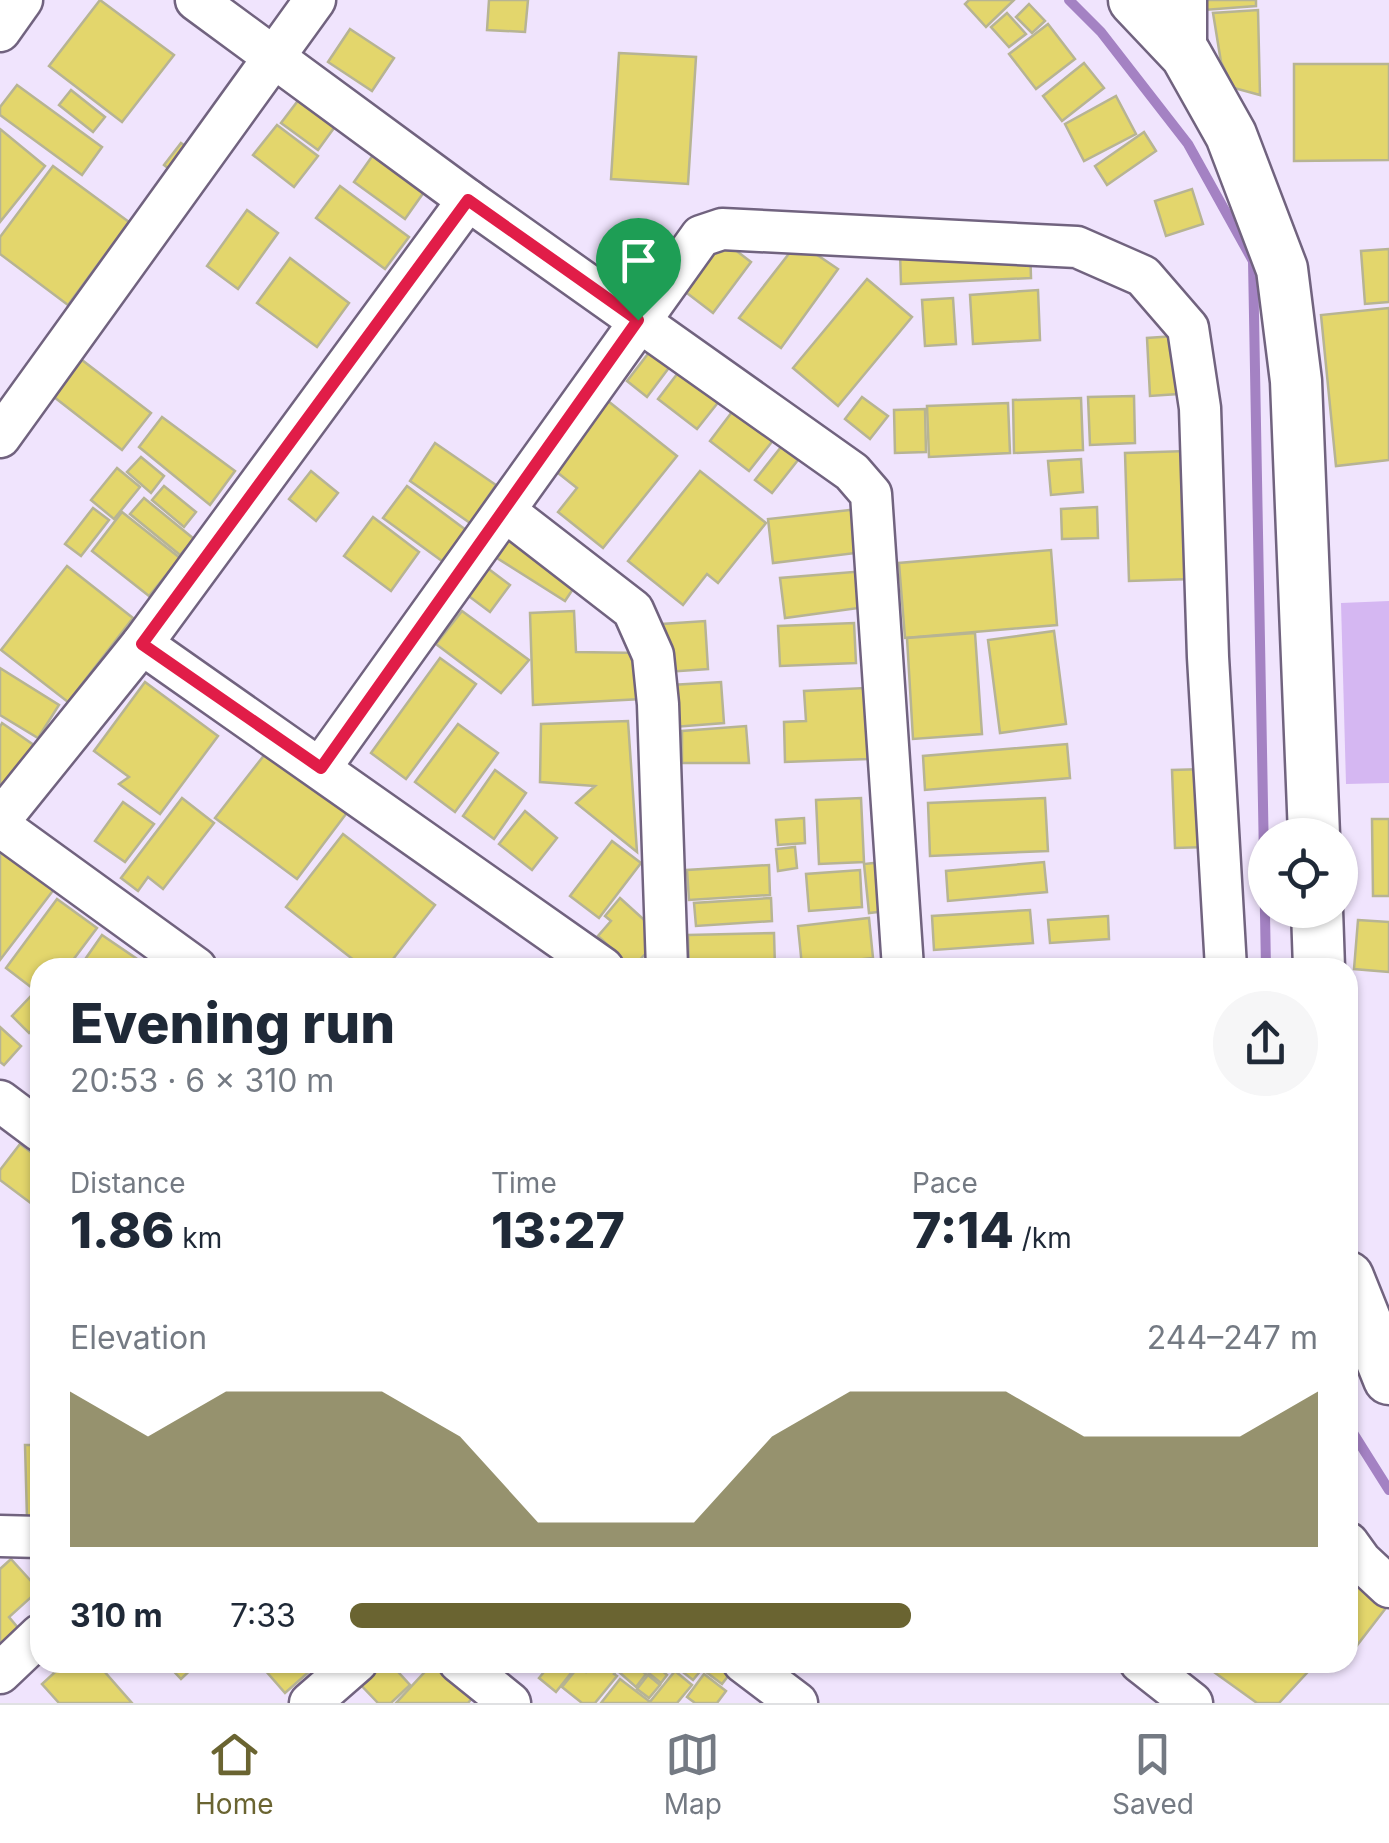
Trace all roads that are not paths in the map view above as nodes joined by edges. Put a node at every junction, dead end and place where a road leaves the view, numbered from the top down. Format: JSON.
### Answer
{"nodes":[{"id":1,"x":22,"y":0,"type":"edge"},
{"id":2,"x":196,"y":0,"type":"edge"},
{"id":3,"x":315,"y":0,"type":"edge"},
{"id":4,"x":1134,"y":0,"type":"edge"},
{"id":5,"x":1186,"y":0,"type":"edge"},
{"id":6,"x":0,"y":31,"type":"edge"},
{"id":7,"x":1186,"y":55,"type":"junction"},
{"id":8,"x":273,"y":56,"type":"junction"},
{"id":9,"x":468,"y":200,"type":"junction"},
{"id":10,"x":638,"y":320,"type":"junction"},
{"id":11,"x":0,"y":437,"type":"edge"},
{"id":12,"x":505,"y":511,"type":"junction"},
{"id":13,"x":142,"y":644,"type":"junction"},
{"id":14,"x":321,"y":768,"type":"junction"},
{"id":15,"x":1313,"y":818,"type":"edge"},
{"id":16,"x":0,"y":823,"type":"edge"},
{"id":17,"x":1318,"y":928,"type":"edge"},
{"id":18,"x":182,"y":958,"type":"edge"},
{"id":19,"x":589,"y":958,"type":"edge"},
{"id":20,"x":667,"y":958,"type":"edge"},
{"id":21,"x":902,"y":958,"type":"edge"},
{"id":22,"x":1225,"y":958,"type":"edge"},
{"id":23,"x":1319,"y":958,"type":"edge"},
{"id":24,"x":0,"y":1101,"type":"edge"},
{"id":25,"x":30,"y":1124,"type":"edge"},
{"id":26,"x":1358,"y":1302,"type":"edge"},
{"id":27,"x":1389,"y":1379,"type":"edge"},
{"id":28,"x":0,"y":1536,"type":"edge"},
{"id":29,"x":30,"y":1537,"type":"edge"},
{"id":30,"x":1358,"y":1557,"type":"edge"},
{"id":31,"x":1389,"y":1587,"type":"edge"},
{"id":32,"x":30,"y":1645,"type":"edge"},
{"id":33,"x":0,"y":1673,"type":"edge"},
{"id":34,"x":344,"y":1673,"type":"edge"},
{"id":35,"x":473,"y":1673,"type":"edge"},
{"id":36,"x":757,"y":1673,"type":"edge"},
{"id":37,"x":1154,"y":1673,"type":"edge"},
{"id":38,"x":310,"y":1703,"type":"edge"},
{"id":39,"x":510,"y":1703,"type":"edge"},
{"id":40,"x":797,"y":1703,"type":"edge"},
{"id":41,"x":1192,"y":1703,"type":"edge"}],
"edges":[{"from":1,"to":6,"type":"street"},
{"from":2,"to":8,"type":"street"},
{"from":3,"to":8,"type":"street"},
{"from":4,"to":7,"type":"street"},
{"from":5,"to":7,"type":"street"},
{"from":7,"to":15,"type":"street"},
{"from":8,"to":9,"type":"street"},
{"from":8,"to":11,"type":"street"},
{"from":9,"to":10,"type":"street"},
{"from":9,"to":13,"type":"street"},
{"from":10,"to":12,"type":"street"},
{"from":10,"to":21,"type":"street"},
{"from":10,"to":22,"type":"street"},
{"from":12,"to":14,"type":"street"},
{"from":12,"to":20,"type":"street"},
{"from":13,"to":14,"type":"street"},
{"from":13,"to":16,"type":"street"},
{"from":14,"to":19,"type":"street"},
{"from":16,"to":18,"type":"street"},
{"from":17,"to":23,"type":"street"},
{"from":24,"to":25,"type":"street"},
{"from":26,"to":27,"type":"street"},
{"from":28,"to":29,"type":"street"},
{"from":30,"to":31,"type":"street"},
{"from":32,"to":33,"type":"street"},
{"from":34,"to":38,"type":"street"},
{"from":35,"to":39,"type":"street"},
{"from":36,"to":40,"type":"street"},
{"from":37,"to":41,"type":"street"}]}
